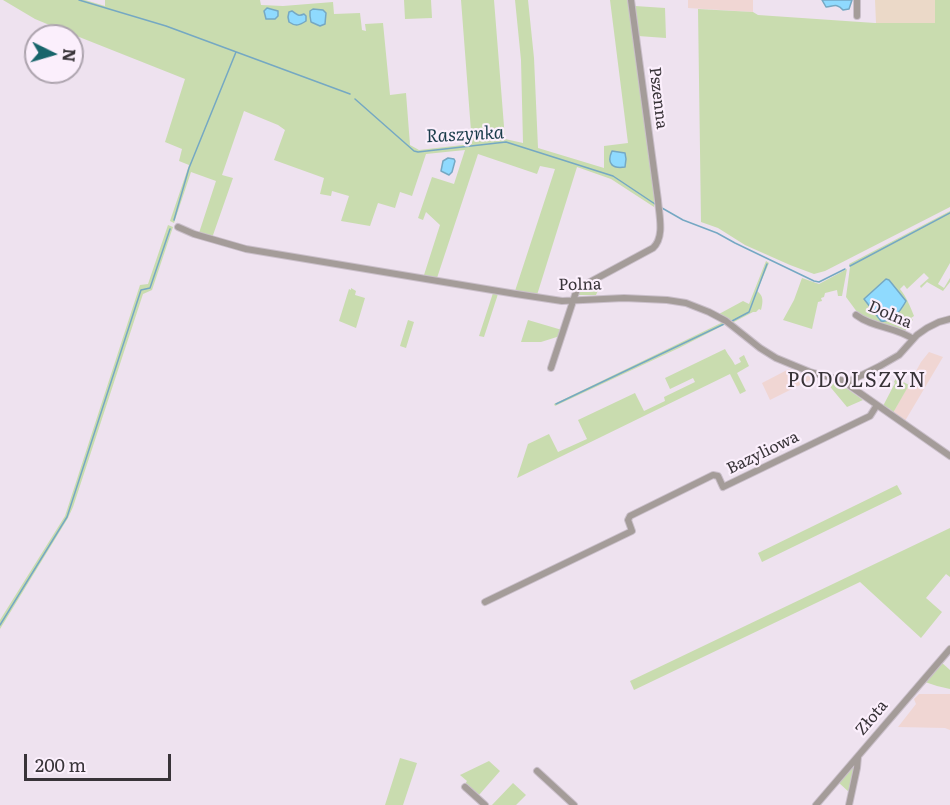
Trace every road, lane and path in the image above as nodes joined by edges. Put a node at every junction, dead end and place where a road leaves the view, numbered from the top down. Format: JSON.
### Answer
{"nodes":[{"id":1,"x":631,"y":0,"type":"edge"},
{"id":2,"x":857,"y":0,"type":"edge"},
{"id":3,"x":857,"y":16,"type":"dead end"},
{"id":4,"x":177,"y":227,"type":"dead end"},
{"id":5,"x":573,"y":300,"type":"junction"},
{"id":6,"x":856,"y":315,"type":"dead end"},
{"id":7,"x":950,"y":319,"type":"edge"},
{"id":8,"x":913,"y":339,"type":"junction"},
{"id":9,"x":551,"y":368,"type":"dead end"},
{"id":10,"x":848,"y":382,"type":"junction"},
{"id":11,"x":877,"y":405,"type":"junction"},
{"id":12,"x":950,"y":456,"type":"edge"},
{"id":13,"x":485,"y":602,"type":"dead end"},
{"id":14,"x":950,"y":649,"type":"edge"},
{"id":15,"x":858,"y":756,"type":"junction"},
{"id":16,"x":537,"y":771,"type":"dead end"},
{"id":17,"x":465,"y":787,"type":"dead end"},
{"id":18,"x":485,"y":805,"type":"edge"},
{"id":19,"x":574,"y":805,"type":"edge"},
{"id":20,"x":816,"y":805,"type":"edge"},
{"id":21,"x":849,"y":805,"type":"edge"}],
"edges":[{"from":1,"to":5,"type":"street","name":"Pszenna"},
{"from":2,"to":3,"type":"street"},
{"from":4,"to":5,"type":"street","name":"Polna"},
{"from":5,"to":9,"type":"street"},
{"from":5,"to":10,"type":"street","name":"Polna"},
{"from":6,"to":8,"type":"street","name":"Dolna"},
{"from":7,"to":8,"type":"street"},
{"from":8,"to":10,"type":"street"},
{"from":10,"to":11,"type":"street"},
{"from":11,"to":12,"type":"street"},
{"from":11,"to":13,"type":"street","name":"Bazyliowa"},
{"from":14,"to":15,"type":"street","name":"Złota"},
{"from":15,"to":20,"type":"street","name":"Złota"},
{"from":15,"to":21,"type":"street"},
{"from":16,"to":19,"type":"street"},
{"from":17,"to":18,"type":"street"}]}
